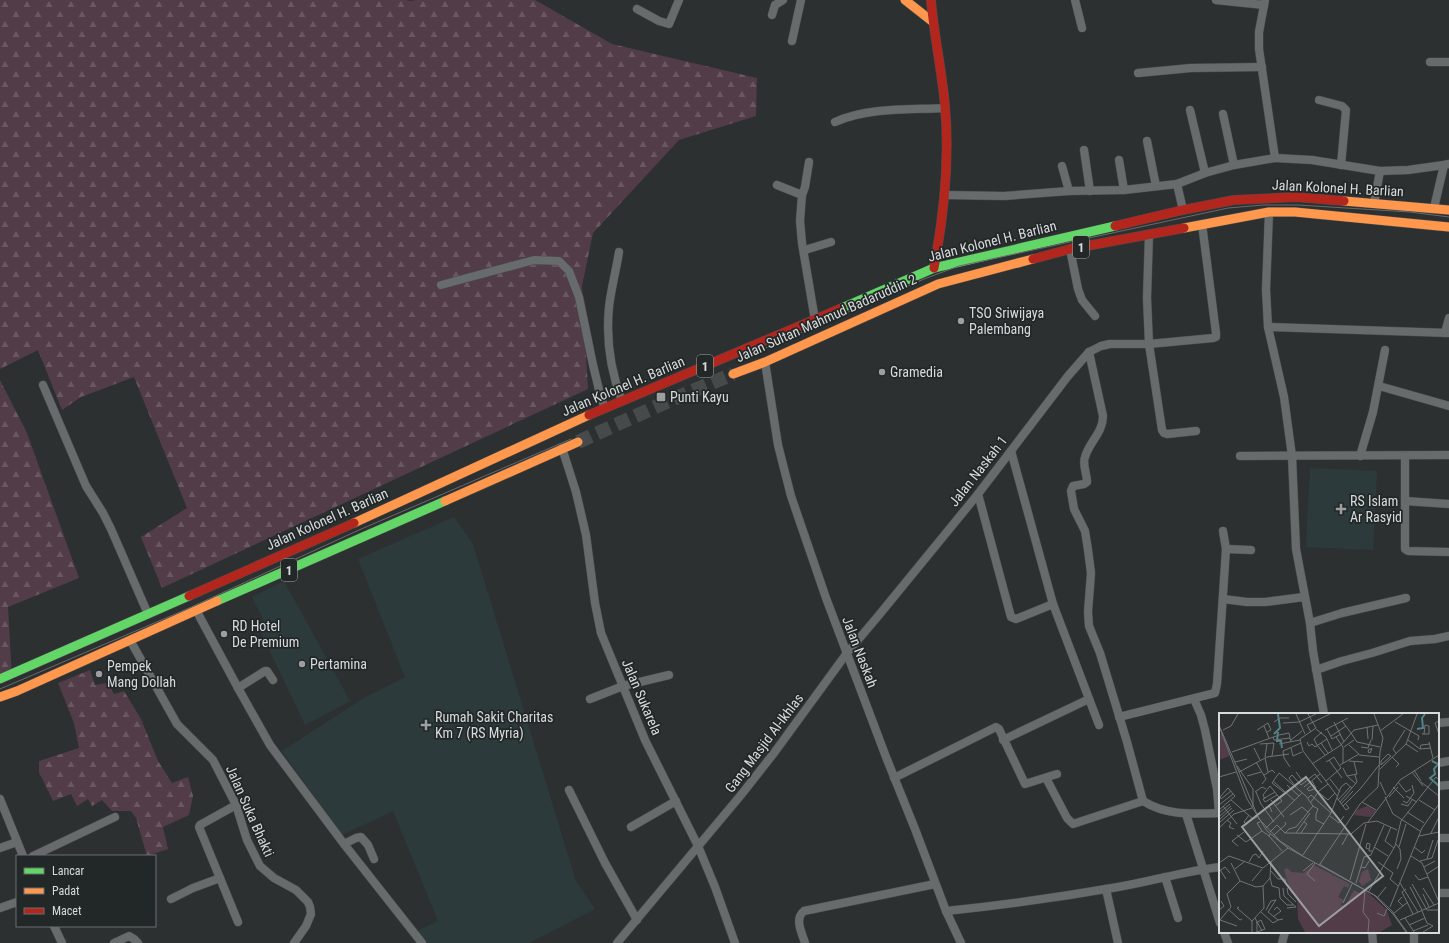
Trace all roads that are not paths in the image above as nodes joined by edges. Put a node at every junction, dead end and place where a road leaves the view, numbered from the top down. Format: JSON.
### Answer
{"nodes":[{"id":1,"x":783,"y":0,"type":"edge"},
{"id":2,"x":802,"y":0,"type":"edge"},
{"id":3,"x":905,"y":0,"type":"edge"},
{"id":4,"x":931,"y":0,"type":"edge"},
{"id":5,"x":1075,"y":0,"type":"edge"},
{"id":6,"x":1216,"y":0,"type":"edge"},
{"id":7,"x":1227,"y":0,"type":"edge"},
{"id":8,"x":675,"y":1,"type":"edge"},
{"id":9,"x":1265,"y":3,"type":"edge"},
{"id":10,"x":637,"y":8,"type":"dead end"},
{"id":11,"x":772,"y":14,"type":"dead end"},
{"id":12,"x":933,"y":22,"type":"junction"},
{"id":13,"x":1082,"y":28,"type":"dead end"},
{"id":14,"x":792,"y":40,"type":"dead end"},
{"id":15,"x":1430,"y":62,"type":"dead end"},
{"id":16,"x":1449,"y":62,"type":"edge"},
{"id":17,"x":1262,"y":67,"type":"junction"},
{"id":18,"x":1138,"y":73,"type":"dead end"},
{"id":19,"x":1319,"y":100,"type":"dead end"},
{"id":20,"x":945,"y":108,"type":"junction"},
{"id":21,"x":1190,"y":110,"type":"dead end"},
{"id":22,"x":1224,"y":114,"type":"dead end"},
{"id":23,"x":836,"y":122,"type":"dead end"},
{"id":24,"x":1147,"y":142,"type":"dead end"},
{"id":25,"x":1084,"y":150,"type":"dead end"},
{"id":26,"x":1275,"y":158,"type":"junction"},
{"id":27,"x":1119,"y":160,"type":"dead end"},
{"id":28,"x":809,"y":162,"type":"dead end"},
{"id":29,"x":1446,"y":164,"type":"edge"},
{"id":30,"x":1234,"y":165,"type":"junction"},
{"id":31,"x":1341,"y":165,"type":"junction"},
{"id":32,"x":1062,"y":166,"type":"dead end"},
{"id":33,"x":1380,"y":171,"type":"junction"},
{"id":34,"x":1205,"y":173,"type":"junction"},
{"id":35,"x":1178,"y":184,"type":"junction"},
{"id":36,"x":777,"y":185,"type":"dead end"},
{"id":37,"x":1156,"y":186,"type":"junction"},
{"id":38,"x":1124,"y":190,"type":"junction"},
{"id":39,"x":1069,"y":191,"type":"junction"},
{"id":40,"x":1090,"y":191,"type":"junction"},
{"id":41,"x":802,"y":195,"type":"junction"},
{"id":42,"x":944,"y":195,"type":"junction"},
{"id":43,"x":1374,"y":204,"type":"junction"},
{"id":44,"x":1434,"y":208,"type":"junction"},
{"id":45,"x":1183,"y":210,"type":"junction"},
{"id":46,"x":1449,"y":210,"type":"edge"},
{"id":47,"x":1270,"y":212,"type":"junction"},
{"id":48,"x":1202,"y":224,"type":"junction"},
{"id":49,"x":1449,"y":227,"type":"edge"},
{"id":50,"x":1149,"y":234,"type":"junction"},
{"id":51,"x":831,"y":242,"type":"dead end"},
{"id":52,"x":1070,"y":249,"type":"junction"},
{"id":53,"x":804,"y":250,"type":"junction"},
{"id":54,"x":619,"y":252,"type":"dead end"},
{"id":55,"x":934,"y":268,"type":"junction"},
{"id":56,"x":441,"y":285,"type":"dead end"},
{"id":57,"x":1095,"y":316,"type":"dead end"},
{"id":58,"x":1449,"y":318,"type":"edge"},
{"id":59,"x":815,"y":320,"type":"junction"},
{"id":60,"x":1268,"y":327,"type":"junction"},
{"id":61,"x":1447,"y":333,"type":"edge"},
{"id":62,"x":1149,"y":344,"type":"junction"},
{"id":63,"x":1385,"y":350,"type":"dead end"},
{"id":64,"x":1089,"y":352,"type":"junction"},
{"id":65,"x":765,"y":362,"type":"junction"},
{"id":66,"x":733,"y":374,"type":"tunnel mouth"},
{"id":67,"x":43,"y":385,"type":"dead end"},
{"id":68,"x":1379,"y":386,"type":"junction"},
{"id":69,"x":622,"y":401,"type":"junction"},
{"id":70,"x":1449,"y":406,"type":"edge"},
{"id":71,"x":605,"y":408,"type":"junction"},
{"id":72,"x":1196,"y":431,"type":"dead end"},
{"id":73,"x":578,"y":442,"type":"tunnel mouth"},
{"id":74,"x":1449,"y":446,"type":"edge"},
{"id":75,"x":562,"y":448,"type":"junction"},
{"id":76,"x":1011,"y":451,"type":"junction"},
{"id":77,"x":1448,"y":455,"type":"edge"},
{"id":78,"x":1240,"y":456,"type":"dead end"},
{"id":79,"x":1292,"y":456,"type":"junction"},
{"id":80,"x":1360,"y":456,"type":"junction"},
{"id":81,"x":1405,"y":456,"type":"junction"},
{"id":82,"x":978,"y":494,"type":"junction"},
{"id":83,"x":1405,"y":501,"type":"junction"},
{"id":84,"x":1449,"y":504,"type":"edge"},
{"id":85,"x":1223,"y":531,"type":"dead end"},
{"id":86,"x":1226,"y":549,"type":"junction"},
{"id":87,"x":1251,"y":550,"type":"dead end"},
{"id":88,"x":1449,"y":552,"type":"edge"},
{"id":89,"x":1304,"y":597,"type":"junction"},
{"id":90,"x":1406,"y":598,"type":"dead end"},
{"id":91,"x":1223,"y":600,"type":"junction"},
{"id":92,"x":1053,"y":604,"type":"junction"},
{"id":93,"x":196,"y":610,"type":"junction"},
{"id":94,"x":148,"y":614,"type":"junction"},
{"id":95,"x":1310,"y":623,"type":"junction"},
{"id":96,"x":1449,"y":636,"type":"edge"},
{"id":97,"x":130,"y":640,"type":"junction"},
{"id":98,"x":847,"y":652,"type":"junction"},
{"id":99,"x":1316,"y":670,"type":"junction"},
{"id":100,"x":669,"y":675,"type":"dead end"},
{"id":101,"x":0,"y":679,"type":"edge"},
{"id":102,"x":273,"y":680,"type":"dead end"},
{"id":103,"x":623,"y":686,"type":"junction"},
{"id":104,"x":238,"y":688,"type":"junction"},
{"id":105,"x":0,"y":697,"type":"edge"},
{"id":106,"x":590,"y":699,"type":"dead end"},
{"id":107,"x":1089,"y":699,"type":"junction"},
{"id":108,"x":1194,"y":699,"type":"junction"},
{"id":109,"x":1324,"y":713,"type":"edge"},
{"id":110,"x":1119,"y":717,"type":"junction"},
{"id":111,"x":1449,"y":722,"type":"edge"},
{"id":112,"x":1439,"y":723,"type":"edge"},
{"id":113,"x":1099,"y":725,"type":"dead end"},
{"id":114,"x":1003,"y":740,"type":"junction"},
{"id":115,"x":1449,"y":761,"type":"edge"},
{"id":116,"x":1439,"y":762,"type":"edge"},
{"id":117,"x":1057,"y":774,"type":"dead end"},
{"id":118,"x":894,"y":778,"type":"junction"},
{"id":119,"x":1046,"y":778,"type":"junction"},
{"id":120,"x":1449,"y":785,"type":"edge"},
{"id":121,"x":1439,"y":786,"type":"edge"},
{"id":122,"x":569,"y":790,"type":"dead end"},
{"id":123,"x":0,"y":799,"type":"edge"},
{"id":124,"x":676,"y":801,"type":"junction"},
{"id":125,"x":1143,"y":801,"type":"junction"},
{"id":126,"x":236,"y":805,"type":"junction"},
{"id":127,"x":1219,"y":805,"type":"edge"},
{"id":128,"x":1219,"y":813,"type":"edge"},
{"id":129,"x":1186,"y":814,"type":"junction"},
{"id":130,"x":114,"y":817,"type":"dead end"},
{"id":131,"x":631,"y":827,"type":"dead end"},
{"id":132,"x":17,"y":842,"type":"junction"},
{"id":133,"x":344,"y":844,"type":"junction"},
{"id":134,"x":698,"y":846,"type":"junction"},
{"id":135,"x":0,"y":848,"type":"edge"},
{"id":136,"x":23,"y":855,"type":"edge"},
{"id":137,"x":35,"y":855,"type":"edge"},
{"id":138,"x":374,"y":859,"type":"dead end"},
{"id":139,"x":1219,"y":867,"type":"edge"},
{"id":140,"x":1204,"y":869,"type":"junction"},
{"id":141,"x":1165,"y":877,"type":"junction"},
{"id":142,"x":220,"y":878,"type":"junction"},
{"id":143,"x":935,"y":884,"type":"junction"},
{"id":144,"x":1106,"y":889,"type":"junction"},
{"id":145,"x":1439,"y":893,"type":"edge"},
{"id":146,"x":1449,"y":894,"type":"edge"},
{"id":147,"x":171,"y":899,"type":"dead end"},
{"id":148,"x":16,"y":902,"type":"edge"},
{"id":149,"x":0,"y":908,"type":"edge"},
{"id":150,"x":946,"y":911,"type":"junction"},
{"id":151,"x":1178,"y":918,"type":"dead end"},
{"id":152,"x":1219,"y":919,"type":"edge"},
{"id":153,"x":637,"y":920,"type":"junction"},
{"id":154,"x":238,"y":922,"type":"dead end"},
{"id":155,"x":54,"y":927,"type":"edge"},
{"id":156,"x":1224,"y":933,"type":"edge"},
{"id":157,"x":1285,"y":933,"type":"edge"},
{"id":158,"x":1372,"y":933,"type":"edge"},
{"id":159,"x":62,"y":943,"type":"edge"},
{"id":160,"x":114,"y":943,"type":"edge"},
{"id":161,"x":138,"y":943,"type":"edge"},
{"id":162,"x":294,"y":943,"type":"edge"},
{"id":163,"x":422,"y":943,"type":"edge"},
{"id":164,"x":617,"y":943,"type":"edge"},
{"id":165,"x":735,"y":943,"type":"edge"},
{"id":166,"x":805,"y":943,"type":"edge"},
{"id":167,"x":962,"y":943,"type":"edge"},
{"id":168,"x":1118,"y":943,"type":"edge"},
{"id":169,"x":1228,"y":943,"type":"edge"},
{"id":170,"x":1282,"y":943,"type":"edge"},
{"id":171,"x":1373,"y":943,"type":"edge"},
{"id":172,"x":1414,"y":943,"type":"edge"},
{"id":173,"x":1418,"y":943,"type":"edge"}],
"edges":[{"from":1,"to":11,"type":"street"},
{"from":2,"to":14,"type":"street"},
{"from":3,"to":12,"type":"main road"},
{"from":4,"to":12,"type":"main road"},
{"from":5,"to":13,"type":"street"},
{"from":6,"to":7,"type":"street"},
{"from":7,"to":9,"type":"street"},
{"from":8,"to":10,"type":"street"},
{"from":9,"to":17,"type":"street"},
{"from":12,"to":20,"type":"main road"},
{"from":15,"to":16,"type":"street"},
{"from":17,"to":18,"type":"street"},
{"from":17,"to":26,"type":"street"},
{"from":19,"to":31,"type":"street"},
{"from":20,"to":23,"type":"street"},
{"from":20,"to":42,"type":"main road"},
{"from":21,"to":34,"type":"street"},
{"from":22,"to":30,"type":"street"},
{"from":24,"to":37,"type":"street"},
{"from":25,"to":40,"type":"street"},
{"from":26,"to":30,"type":"street"},
{"from":26,"to":31,"type":"street"},
{"from":27,"to":38,"type":"street"},
{"from":28,"to":41,"type":"street"},
{"from":29,"to":33,"type":"street"},
{"from":29,"to":44,"type":"street"},
{"from":30,"to":34,"type":"street"},
{"from":31,"to":33,"type":"street"},
{"from":32,"to":39,"type":"street"},
{"from":33,"to":43,"type":"street"},
{"from":34,"to":35,"type":"street"},
{"from":35,"to":37,"type":"street"},
{"from":35,"to":45,"type":"street"},
{"from":36,"to":41,"type":"street"},
{"from":37,"to":38,"type":"street"},
{"from":38,"to":40,"type":"street"},
{"from":39,"to":40,"type":"street"},
{"from":39,"to":42,"type":"street"},
{"from":41,"to":53,"type":"street"},
{"from":42,"to":55,"type":"main road"},
{"from":43,"to":44,"type":"main road","name":"Jalan Kolonel H. Barlian","number":"1"},
{"from":43,"to":45,"type":"main road","name":"Jalan Kolonel H. Barlian","number":"1"},
{"from":44,"to":46,"type":"main road","name":"Jalan Kolonel H. Barlian","number":"1"},
{"from":45,"to":55,"type":"main road","name":"Jalan Kolonel H. Barlian","number":"1"},
{"from":47,"to":48,"type":"main road","name":"Jalan Sultan Mahmud Badaruddin 2","number":"1"},
{"from":47,"to":49,"type":"main road","name":"Jalan Sultan Mahmud Badaruddin 2","number":"1"},
{"from":47,"to":60,"type":"street"},
{"from":48,"to":50,"type":"main road","name":"Jalan Sultan Mahmud Badaruddin 2","number":"1"},
{"from":48,"to":62,"type":"street","name":"Jalan Naskah 1"},
{"from":50,"to":52,"type":"main road","name":"Jalan Sultan Mahmud Badaruddin 2","number":"1"},
{"from":50,"to":62,"type":"street"},
{"from":51,"to":53,"type":"street"},
{"from":52,"to":57,"type":"street"},
{"from":52,"to":65,"type":"main road","name":"Jalan Sultan Mahmud Badaruddin 2","number":"1"},
{"from":53,"to":59,"type":"street"},
{"from":54,"to":69,"type":"street"},
{"from":55,"to":59,"type":"main road","name":"Jalan Kolonel H. Barlian","number":"1"},
{"from":56,"to":71,"type":"street"},
{"from":58,"to":61,"type":"street"},
{"from":59,"to":69,"type":"main road","name":"Jalan Kolonel H. Barlian","number":"1"},
{"from":60,"to":61,"type":"street"},
{"from":60,"to":79,"type":"street"},
{"from":62,"to":64,"type":"street","name":"Jalan Naskah 1"},
{"from":62,"to":72,"type":"street"},
{"from":63,"to":68,"type":"street"},
{"from":64,"to":76,"type":"street","name":"Jalan Naskah 1"},
{"from":64,"to":110,"type":"street"},
{"from":65,"to":66,"type":"main road","name":"Jalan Sultan Mahmud Badaruddin 2","number":"1"},
{"from":65,"to":98,"type":"street","name":"Jalan Naskah"},
{"from":67,"to":94,"type":"street"},
{"from":68,"to":70,"type":"street"},
{"from":68,"to":80,"type":"street"},
{"from":69,"to":71,"type":"main road","name":"Jalan Kolonel H. Barlian","number":"1"},
{"from":71,"to":94,"type":"main road","name":"Jalan Kolonel H. Barlian","number":"1"},
{"from":73,"to":75,"type":"main road","number":"1"},
{"from":74,"to":77,"type":"street"},
{"from":75,"to":93,"type":"main road","number":"1"},
{"from":75,"to":103,"type":"street","name":"Jalan Sukarela"},
{"from":76,"to":82,"type":"street","name":"Jalan Naskah 1"},
{"from":76,"to":92,"type":"street"},
{"from":77,"to":81,"type":"street"},
{"from":78,"to":79,"type":"street"},
{"from":79,"to":80,"type":"street"},
{"from":79,"to":89,"type":"street"},
{"from":80,"to":81,"type":"street"},
{"from":81,"to":83,"type":"street"},
{"from":82,"to":92,"type":"street"},
{"from":82,"to":98,"type":"street","name":"Jalan Naskah 1"},
{"from":83,"to":84,"type":"street"},
{"from":83,"to":88,"type":"street"},
{"from":85,"to":86,"type":"street"},
{"from":86,"to":87,"type":"street"},
{"from":86,"to":91,"type":"street"},
{"from":89,"to":91,"type":"street"},
{"from":89,"to":95,"type":"street"},
{"from":90,"to":95,"type":"street"},
{"from":91,"to":108,"type":"street"},
{"from":92,"to":107,"type":"street"},
{"from":93,"to":97,"type":"main road","number":"1"},
{"from":93,"to":104,"type":"street"},
{"from":94,"to":101,"type":"main road","name":"Jalan Kolonel H. Barlian","number":"1"},
{"from":95,"to":99,"type":"street"},
{"from":96,"to":99,"type":"street"},
{"from":97,"to":105,"type":"main road","number":"1"},
{"from":97,"to":126,"type":"street","name":"Jalan Suka Bhakti"},
{"from":98,"to":118,"type":"street","name":"Jalan Naskah"},
{"from":98,"to":134,"type":"street","name":"Gang Masjid Al-Ikhlas"},
{"from":99,"to":109,"type":"street"},
{"from":100,"to":103,"type":"street"},
{"from":102,"to":104,"type":"street"},
{"from":103,"to":106,"type":"street"},
{"from":103,"to":124,"type":"street","name":"Jalan Sukarela"},
{"from":104,"to":133,"type":"street"},
{"from":107,"to":113,"type":"street"},
{"from":107,"to":114,"type":"street"},
{"from":108,"to":110,"type":"street"},
{"from":108,"to":127,"type":"street"},
{"from":110,"to":125,"type":"street"},
{"from":111,"to":112,"type":"street"},
{"from":114,"to":118,"type":"street"},
{"from":114,"to":119,"type":"street"},
{"from":115,"to":116,"type":"street"},
{"from":117,"to":119,"type":"street"},
{"from":118,"to":143,"type":"street","name":"Jalan Naskah"},
{"from":119,"to":125,"type":"street"},
{"from":120,"to":121,"type":"street"},
{"from":122,"to":153,"type":"street"},
{"from":123,"to":132,"type":"street"},
{"from":124,"to":131,"type":"street"},
{"from":124,"to":134,"type":"street","name":"Jalan Sukarela"},
{"from":125,"to":129,"type":"street"},
{"from":126,"to":142,"type":"street"},
{"from":126,"to":162,"type":"street","name":"Jalan Suka Bhakti"},
{"from":128,"to":129,"type":"street"},
{"from":129,"to":140,"type":"street"},
{"from":130,"to":137,"type":"street"},
{"from":132,"to":135,"type":"street"},
{"from":132,"to":136,"type":"street"},
{"from":133,"to":138,"type":"street"},
{"from":133,"to":163,"type":"street"},
{"from":134,"to":153,"type":"street","name":"Gang Masjid Al-Ikhlas"},
{"from":134,"to":165,"type":"street","name":"Jalan Sukarela"},
{"from":139,"to":140,"type":"street"},
{"from":140,"to":141,"type":"street"},
{"from":140,"to":152,"type":"street"},
{"from":141,"to":144,"type":"street"},
{"from":141,"to":151,"type":"street"},
{"from":142,"to":147,"type":"street"},
{"from":142,"to":154,"type":"street"},
{"from":143,"to":150,"type":"street","name":"Jalan Naskah"},
{"from":143,"to":166,"type":"street"},
{"from":144,"to":150,"type":"street"},
{"from":144,"to":168,"type":"street"},
{"from":145,"to":146,"type":"street"},
{"from":148,"to":149,"type":"street"},
{"from":150,"to":167,"type":"street","name":"Jalan Naskah"},
{"from":153,"to":164,"type":"street","name":"Gang Masjid Al-Ikhlas"},
{"from":155,"to":159,"type":"street"},
{"from":156,"to":169,"type":"street"},
{"from":157,"to":170,"type":"street"},
{"from":158,"to":171,"type":"street"},
{"from":160,"to":161,"type":"street"},
{"from":172,"to":173,"type":"street"}]}
